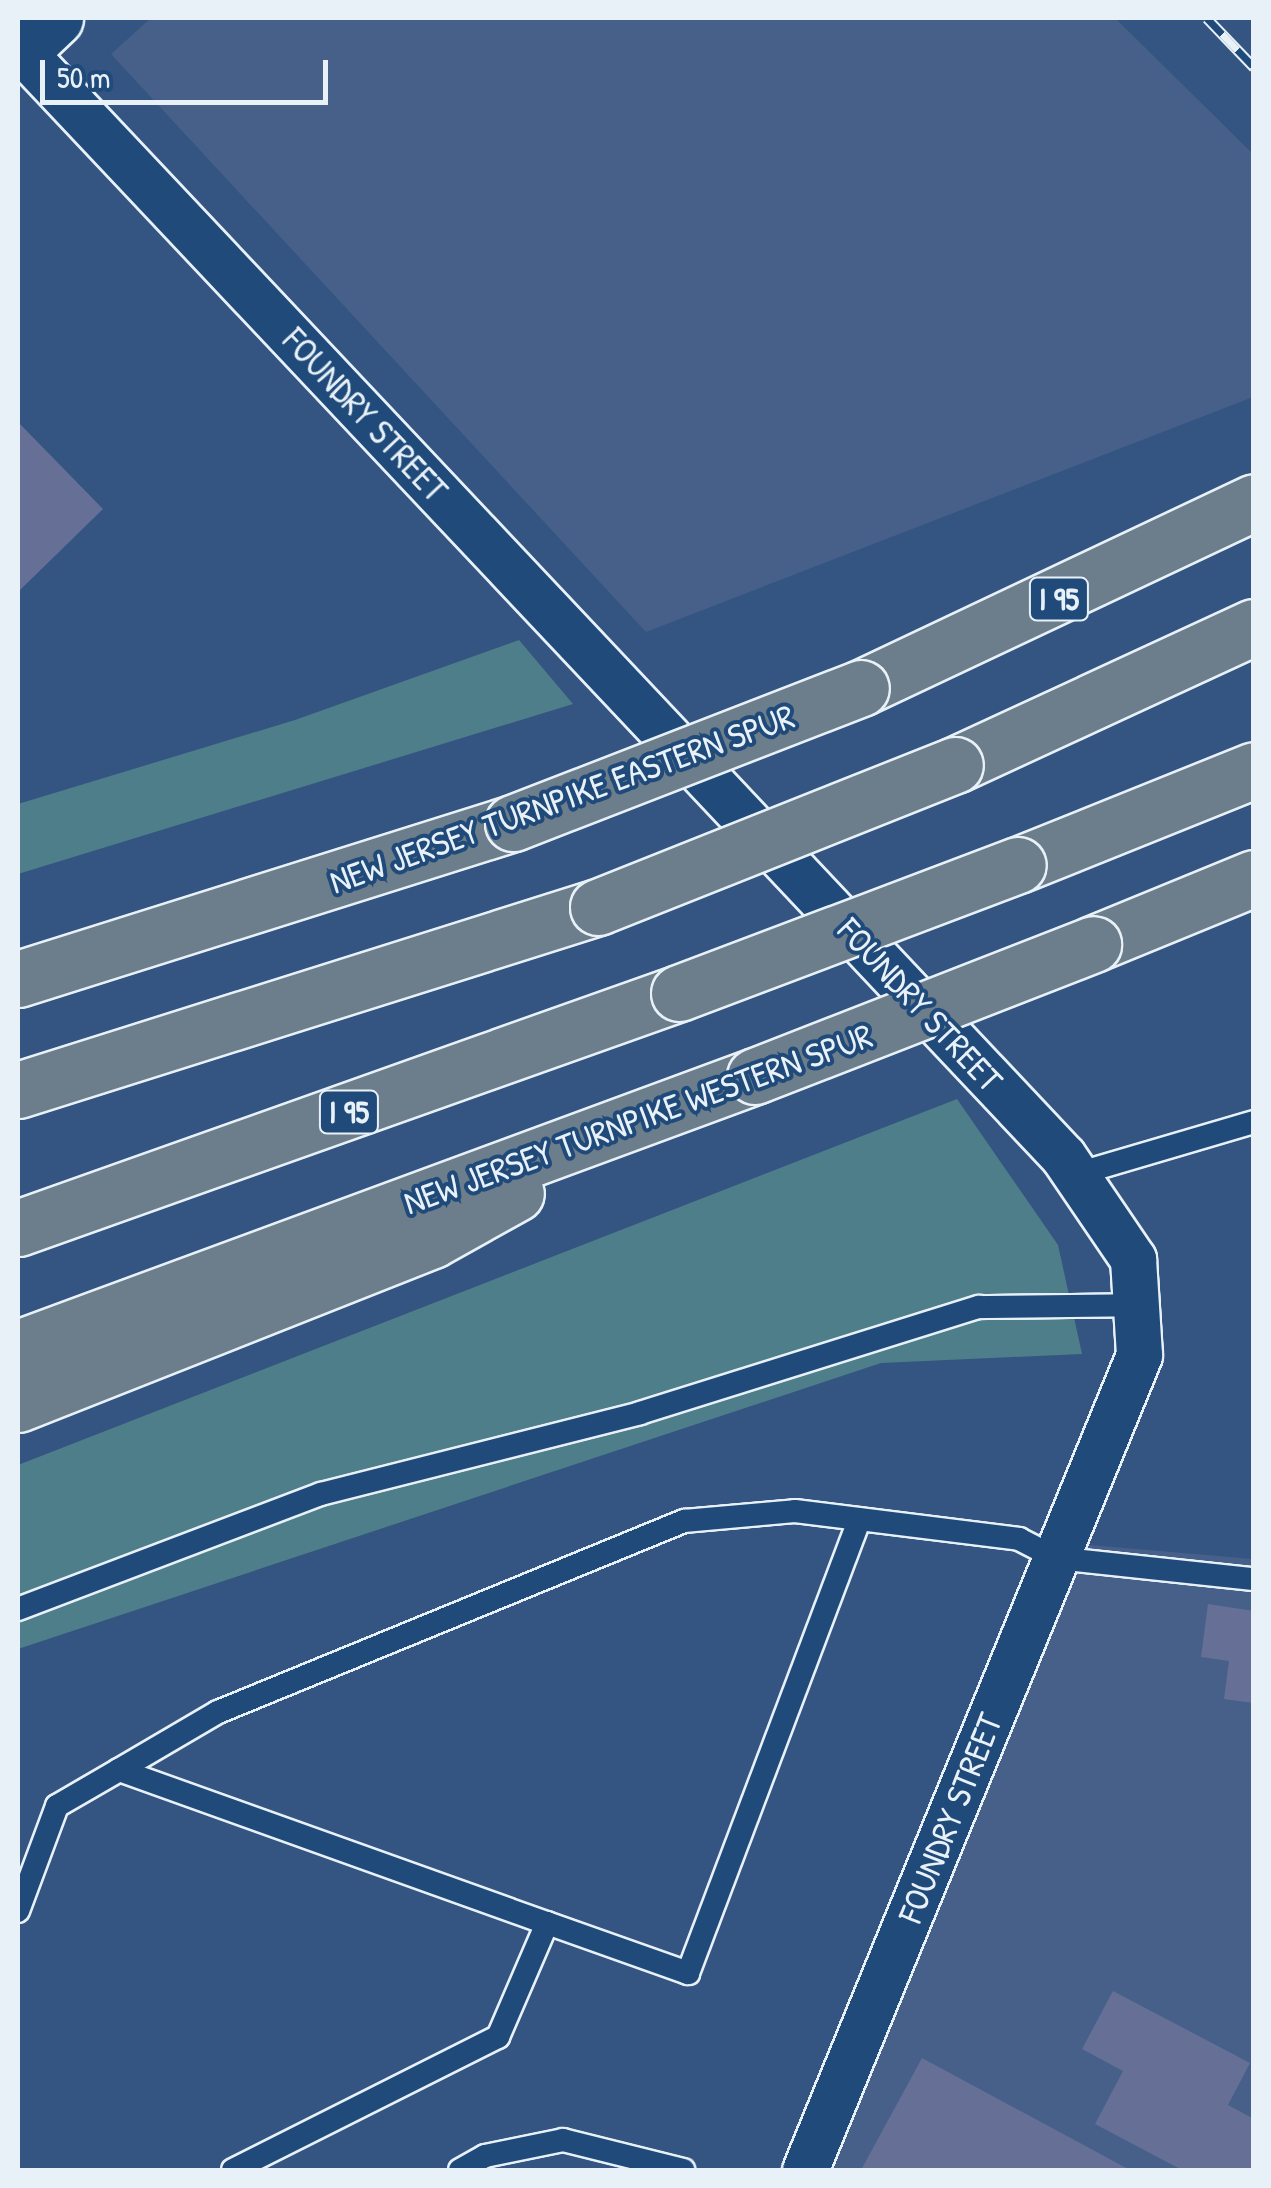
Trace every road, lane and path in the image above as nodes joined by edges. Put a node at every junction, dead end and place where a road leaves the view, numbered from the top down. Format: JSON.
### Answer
{"nodes":[{"id":1,"x":31,"y":40,"type":"edge"},
{"id":2,"x":1254,"y":502,"type":"edge"},
{"id":3,"x":1254,"y":627,"type":"edge"},
{"id":4,"x":1254,"y":770,"type":"edge"},
{"id":5,"x":1254,"y":878,"type":"edge"},
{"id":6,"x":18,"y":979,"type":"edge"},
{"id":7,"x":18,"y":1090,"type":"edge"},
{"id":8,"x":663,"y":1110,"type":"junction"},
{"id":9,"x":1254,"y":1122,"type":"edge"},
{"id":10,"x":1077,"y":1174,"type":"junction"},
{"id":11,"x":18,"y":1228,"type":"edge"},
{"id":12,"x":1141,"y":1305,"type":"junction"},
{"id":13,"x":18,"y":1348,"type":"edge"},
{"id":14,"x":18,"y":1404,"type":"edge"},
{"id":15,"x":860,"y":1519,"type":"junction"},
{"id":16,"x":1056,"y":1558,"type":"junction"},
{"id":17,"x":1254,"y":1579,"type":"edge"},
{"id":18,"x":18,"y":1609,"type":"edge"},
{"id":19,"x":119,"y":1770,"type":"junction"},
{"id":20,"x":18,"y":1911,"type":"edge"},
{"id":21,"x":547,"y":1923,"type":"junction"},
{"id":22,"x":233,"y":2170,"type":"edge"},
{"id":23,"x":460,"y":2170,"type":"edge"},
{"id":24,"x":684,"y":2170,"type":"edge"},
{"id":25,"x":805,"y":2170,"type":"edge"}],
"edges":[{"from":1,"to":10,"type":"street","name":"FOUNDRY STREET"},
{"from":2,"to":6,"type":"highway","name":"NEW JERSEY TURNPIKE EASTERN SPUR","number":"I 95","bridge":true},
{"from":3,"to":7,"type":"highway","bridge":true},
{"from":4,"to":11,"type":"highway","number":"I 95","bridge":true},
{"from":5,"to":8,"type":"highway","name":"NEW JERSEY TURNPIKE WESTERN SPUR","bridge":true},
{"from":8,"to":13,"type":"highway","name":"NEW JERSEY TURNPIKE WESTERN SPUR"},
{"from":8,"to":14,"type":"highway"},
{"from":9,"to":10,"type":"lane"},
{"from":10,"to":12,"type":"street","name":"FOUNDRY STREET"},
{"from":12,"to":16,"type":"street","name":"FOUNDRY STREET"},
{"from":12,"to":18,"type":"lane"},
{"from":15,"to":16,"type":"lane"},
{"from":15,"to":19,"type":"lane"},
{"from":15,"to":21,"type":"lane"},
{"from":16,"to":17,"type":"lane"},
{"from":16,"to":25,"type":"street","name":"FOUNDRY STREET"},
{"from":19,"to":20,"type":"lane"},
{"from":19,"to":21,"type":"lane"},
{"from":21,"to":22,"type":"lane"},
{"from":23,"to":24,"type":"lane"}]}
